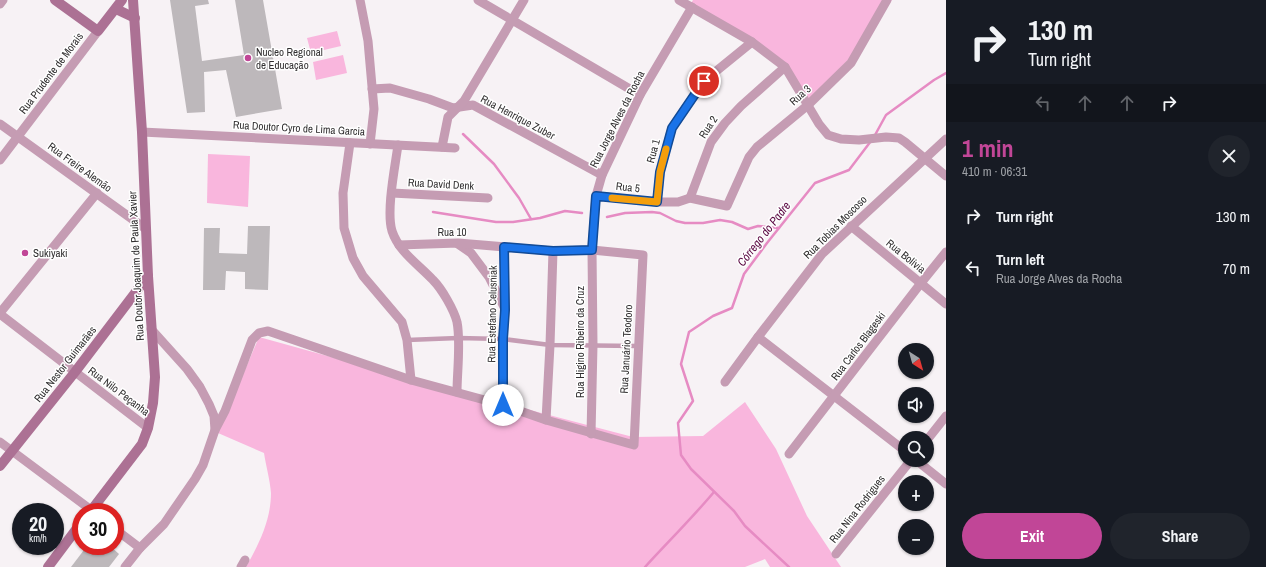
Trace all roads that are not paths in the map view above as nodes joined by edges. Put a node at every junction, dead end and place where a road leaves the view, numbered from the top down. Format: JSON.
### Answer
{"nodes":[{"id":1,"x":3,"y":0,"type":"edge"},
{"id":2,"x":55,"y":0,"type":"edge"},
{"id":3,"x":122,"y":0,"type":"edge"},
{"id":4,"x":133,"y":0,"type":"edge"},
{"id":5,"x":360,"y":0,"type":"edge"},
{"id":6,"x":478,"y":0,"type":"edge"},
{"id":7,"x":524,"y":0,"type":"edge"},
{"id":8,"x":679,"y":0,"type":"edge"},
{"id":9,"x":888,"y":0,"type":"edge"},
{"id":10,"x":0,"y":4,"type":"edge"},
{"id":11,"x":692,"y":7,"type":"junction"},
{"id":12,"x":116,"y":8,"type":"junction"},
{"id":13,"x":135,"y":18,"type":"junction"},
{"id":14,"x":511,"y":20,"type":"junction"},
{"id":15,"x":98,"y":31,"type":"junction"},
{"id":16,"x":752,"y":42,"type":"junction"},
{"id":17,"x":785,"y":66,"type":"junction"},
{"id":18,"x":372,"y":89,"type":"junction"},
{"id":19,"x":640,"y":95,"type":"junction"},
{"id":20,"x":808,"y":105,"type":"junction"},
{"id":21,"x":457,"y":108,"type":"junction"},
{"id":22,"x":0,"y":124,"type":"edge"},
{"id":23,"x":142,"y":132,"type":"junction"},
{"id":24,"x":18,"y":137,"type":"junction"},
{"id":25,"x":946,"y":139,"type":"edge"},
{"id":26,"x":350,"y":143,"type":"junction"},
{"id":27,"x":370,"y":144,"type":"junction"},
{"id":28,"x":398,"y":146,"type":"junction"},
{"id":29,"x":442,"y":147,"type":"junction"},
{"id":30,"x":455,"y":148,"type":"dead end"},
{"id":31,"x":925,"y":158,"type":"junction"},
{"id":32,"x":0,"y":160,"type":"edge"},
{"id":33,"x":602,"y":175,"type":"junction"},
{"id":34,"x":946,"y":176,"type":"edge"},
{"id":35,"x":97,"y":193,"type":"junction"},
{"id":36,"x":392,"y":193,"type":"junction"},
{"id":37,"x":596,"y":196,"type":"junction"},
{"id":38,"x":488,"y":198,"type":"dead end"},
{"id":39,"x":690,"y":198,"type":"junction"},
{"id":40,"x":657,"y":202,"type":"junction"},
{"id":41,"x":727,"y":206,"type":"joint"},
{"id":42,"x":851,"y":226,"type":"junction"},
{"id":43,"x":146,"y":229,"type":"junction"},
{"id":44,"x":458,"y":243,"type":"junction"},
{"id":45,"x":399,"y":245,"type":"junction"},
{"id":46,"x":504,"y":247,"type":"junction"},
{"id":47,"x":592,"y":250,"type":"junction"},
{"id":48,"x":553,"y":251,"type":"junction"},
{"id":49,"x":946,"y":252,"type":"edge"},
{"id":50,"x":643,"y":255,"type":"joint"},
{"id":51,"x":148,"y":276,"type":"junction"},
{"id":52,"x":921,"y":283,"type":"junction"},
{"id":53,"x":946,"y":304,"type":"edge"},
{"id":54,"x":505,"y":310,"type":"junction"},
{"id":55,"x":0,"y":314,"type":"edge"},
{"id":56,"x":151,"y":329,"type":"junction"},
{"id":57,"x":758,"y":337,"type":"junction"},
{"id":58,"x":458,"y":338,"type":"junction"},
{"id":59,"x":503,"y":339,"type":"junction"},
{"id":60,"x":407,"y":340,"type":"junction"},
{"id":61,"x":550,"y":345,"type":"junction"},
{"id":62,"x":593,"y":345,"type":"junction"},
{"id":63,"x":638,"y":346,"type":"junction"},
{"id":64,"x":75,"y":372,"type":"junction"},
{"id":65,"x":411,"y":380,"type":"junction"},
{"id":66,"x":725,"y":382,"type":"dead end"},
{"id":67,"x":457,"y":392,"type":"junction"},
{"id":68,"x":834,"y":396,"type":"junction"},
{"id":69,"x":503,"y":405,"type":"junction"},
{"id":70,"x":946,"y":416,"type":"edge"},
{"id":71,"x":546,"y":420,"type":"junction"},
{"id":72,"x":148,"y":428,"type":"junction"},
{"id":73,"x":215,"y":430,"type":"junction"},
{"id":74,"x":934,"y":431,"type":"edge"},
{"id":75,"x":592,"y":434,"type":"junction"},
{"id":76,"x":0,"y":442,"type":"edge"},
{"id":77,"x":898,"y":446,"type":"edge"},
{"id":78,"x":12,"y":451,"type":"junction"},
{"id":79,"x":789,"y":454,"type":"dead end"},
{"id":80,"x":0,"y":466,"type":"edge"},
{"id":81,"x":905,"y":467,"type":"edge"},
{"id":82,"x":925,"y":467,"type":"edge"},
{"id":83,"x":946,"y":484,"type":"edge"},
{"id":84,"x":80,"y":503,"type":"edge"},
{"id":85,"x":97,"y":503,"type":"edge"},
{"id":86,"x":72,"y":535,"type":"edge"},
{"id":87,"x":124,"y":536,"type":"edge"},
{"id":88,"x":140,"y":548,"type":"junction"},
{"id":89,"x":836,"y":554,"type":"dead end"},
{"id":90,"x":48,"y":567,"type":"edge"},
{"id":91,"x":125,"y":567,"type":"edge"}],
"edges":[{"from":1,"to":10,"type":"street"},
{"from":2,"to":15,"type":"main road"},
{"from":3,"to":12,"type":"main road","name":"Rua Prudente de Morais"},
{"from":4,"to":13,"type":"main road","name":"Rua Doutor Joaquim de Paula Xavier"},
{"from":5,"to":18,"type":"street"},
{"from":6,"to":14,"type":"street"},
{"from":7,"to":14,"type":"street"},
{"from":8,"to":11,"type":"street"},
{"from":9,"to":20,"type":"street","name":"Rua 3"},
{"from":11,"to":16,"type":"street"},
{"from":11,"to":19,"type":"street","name":"Rua Jorge Alves da Rocha"},
{"from":12,"to":13,"type":"main road"},
{"from":12,"to":15,"type":"main road","name":"Rua Prudente de Morais"},
{"from":13,"to":23,"type":"main road","name":"Rua Doutor Joaquim de Paula Xavier"},
{"from":14,"to":19,"type":"street"},
{"from":14,"to":21,"type":"street"},
{"from":15,"to":24,"type":"street","name":"Rua Prudente de Morais"},
{"from":16,"to":17,"type":"street"},
{"from":16,"to":40,"type":"street","name":"Rua 1"},
{"from":17,"to":20,"type":"street"},
{"from":17,"to":39,"type":"street","name":"Rua 2"},
{"from":18,"to":21,"type":"street","name":"Rua Henrique Zuber"},
{"from":18,"to":27,"type":"street"},
{"from":19,"to":33,"type":"street","name":"Rua Jorge Alves da Rocha"},
{"from":20,"to":31,"type":"street"},
{"from":20,"to":41,"type":"street","name":"Rua 3"},
{"from":21,"to":29,"type":"street"},
{"from":21,"to":33,"type":"street","name":"Rua Henrique Zuber"},
{"from":22,"to":24,"type":"street","name":"Rua Freire Alemão"},
{"from":23,"to":26,"type":"street","name":"Rua Doutor Cyro de Lima Garcia"},
{"from":23,"to":43,"type":"main road","name":"Rua Doutor Joaquim de Paula Xavier"},
{"from":24,"to":32,"type":"street","name":"Rua Prudente de Morais"},
{"from":24,"to":35,"type":"street","name":"Rua Freire Alemão"},
{"from":25,"to":31,"type":"street","name":"Rua Tobias Moscoso"},
{"from":26,"to":27,"type":"street","name":"Rua Doutor Cyro de Lima Garcia"},
{"from":26,"to":60,"type":"street"},
{"from":27,"to":28,"type":"street","name":"Rua Doutor Cyro de Lima Garcia"},
{"from":28,"to":29,"type":"street","name":"Rua Doutor Cyro de Lima Garcia"},
{"from":28,"to":36,"type":"street"},
{"from":29,"to":30,"type":"street","name":"Rua Doutor Cyro de Lima Garcia"},
{"from":31,"to":34,"type":"street"},
{"from":31,"to":42,"type":"street","name":"Rua Tobias Moscoso"},
{"from":33,"to":37,"type":"street","name":"Rua Jorge Alves da Rocha"},
{"from":35,"to":43,"type":"street","name":"Rua Freire Alemão"},
{"from":35,"to":55,"type":"street"},
{"from":36,"to":38,"type":"street","name":"Rua David Denk"},
{"from":36,"to":45,"type":"street"},
{"from":37,"to":40,"type":"street","name":"Rua 5"},
{"from":37,"to":47,"type":"street","name":"Rua Jorge Alves da Rocha"},
{"from":39,"to":40,"type":"street","name":"Rua 5"},
{"from":39,"to":41,"type":"street","name":"Rua 5"},
{"from":42,"to":52,"type":"street","name":"Rua Bolívia"},
{"from":42,"to":57,"type":"street","name":"Rua Tobias Moscoso"},
{"from":43,"to":51,"type":"main road","name":"Rua Doutor Joaquim de Paula Xavier"},
{"from":44,"to":45,"type":"street","name":"Rua 10"},
{"from":44,"to":46,"type":"street","name":"Rua 10"},
{"from":44,"to":54,"type":"street"},
{"from":45,"to":58,"type":"street"},
{"from":46,"to":48,"type":"street","name":"Rua 10"},
{"from":46,"to":54,"type":"street","name":"Rua Estefano Celusniak"},
{"from":47,"to":48,"type":"street","name":"Rua 10"},
{"from":47,"to":50,"type":"street","name":"Rua 10"},
{"from":47,"to":62,"type":"street","name":"Rua Higino Ribeiro da Cruz"},
{"from":48,"to":61,"type":"street"},
{"from":49,"to":52,"type":"street","name":"Rua Carlos Blageski"},
{"from":50,"to":63,"type":"street","name":"Rua Januário Teodoro"},
{"from":51,"to":56,"type":"main road","name":"Rua Doutor Joaquim de Paula Xavier"},
{"from":51,"to":64,"type":"main road","name":"Rua Nestor Guimarães"},
{"from":52,"to":53,"type":"street","name":"Rua Bolívia"},
{"from":52,"to":68,"type":"street","name":"Rua Carlos Blageski"},
{"from":54,"to":59,"type":"street","name":"Rua Estefano Celusniak"},
{"from":55,"to":64,"type":"street","name":"Rua Nilo Peçanha"},
{"from":56,"to":72,"type":"main road","name":"Rua Doutor Joaquim de Paula Xavier"},
{"from":56,"to":73,"type":"street"},
{"from":57,"to":66,"type":"street","name":"Rua Tobias Moscoso"},
{"from":57,"to":68,"type":"street"},
{"from":58,"to":59,"type":"lane"},
{"from":58,"to":60,"type":"lane"},
{"from":58,"to":67,"type":"street"},
{"from":59,"to":61,"type":"lane"},
{"from":59,"to":69,"type":"street","name":"Rua Estefano Celusniak"},
{"from":60,"to":65,"type":"street"},
{"from":61,"to":62,"type":"lane"},
{"from":61,"to":71,"type":"street"},
{"from":62,"to":63,"type":"lane"},
{"from":62,"to":75,"type":"street","name":"Rua Higino Ribeiro da Cruz"},
{"from":63,"to":75,"type":"street","name":"Rua Januário Teodoro"},
{"from":64,"to":72,"type":"street","name":"Rua Nilo Peçanha"},
{"from":64,"to":78,"type":"main road","name":"Rua Nestor Guimarães"},
{"from":65,"to":67,"type":"street"},
{"from":65,"to":73,"type":"street"},
{"from":67,"to":69,"type":"street"},
{"from":68,"to":77,"type":"street"},
{"from":68,"to":79,"type":"street","name":"Rua Carlos Blageski"},
{"from":69,"to":71,"type":"street"},
{"from":70,"to":74,"type":"street"},
{"from":71,"to":75,"type":"street"},
{"from":72,"to":85,"type":"main road","name":"Rua Doutor Joaquim de Paula Xavier"},
{"from":73,"to":88,"type":"street"},
{"from":76,"to":78,"type":"street"},
{"from":78,"to":80,"type":"main road","name":"Rua Nestor Guimarães"},
{"from":78,"to":84,"type":"street"},
{"from":81,"to":89,"type":"street","name":"Rua Nina Rodrigues"},
{"from":82,"to":83,"type":"street"},
{"from":86,"to":90,"type":"main road"},
{"from":87,"to":88,"type":"street"},
{"from":88,"to":91,"type":"street"}]}
